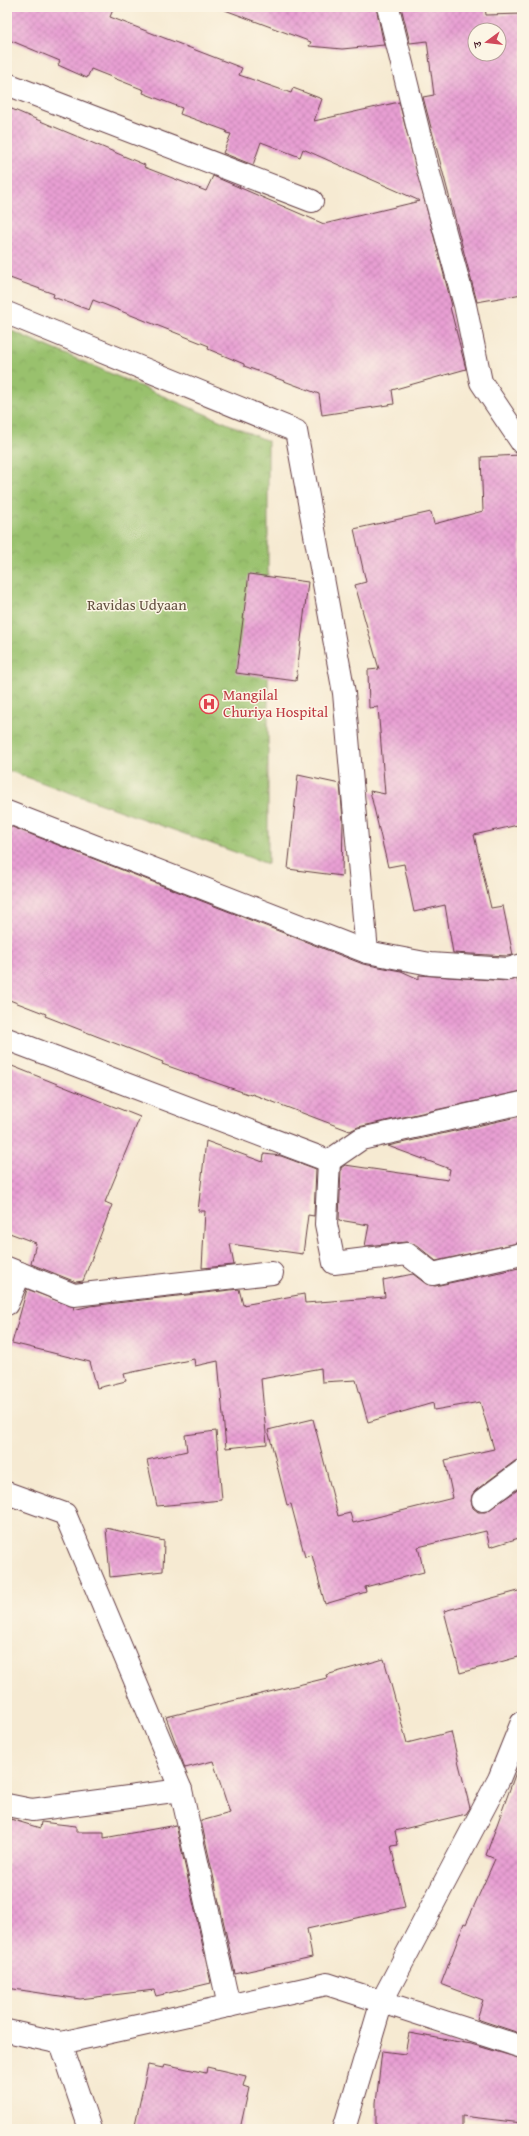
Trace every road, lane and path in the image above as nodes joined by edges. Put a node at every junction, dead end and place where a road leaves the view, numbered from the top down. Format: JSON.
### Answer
{"nodes":[{"id":1,"x":388,"y":7,"type":"edge"},
{"id":2,"x":7,"y":84,"type":"edge"},
{"id":3,"x":312,"y":201,"type":"dead end"},
{"id":4,"x":7,"y":313,"type":"edge"},
{"id":5,"x":522,"y":442,"type":"edge"},
{"id":6,"x":7,"y":812,"type":"edge"},
{"id":7,"x":367,"y":952,"type":"junction"},
{"id":8,"x":522,"y":965,"type":"edge"},
{"id":9,"x":7,"y":1039,"type":"edge"},
{"id":10,"x":522,"y":1103,"type":"edge"},
{"id":11,"x":329,"y":1161,"type":"junction"},
{"id":12,"x":522,"y":1254,"type":"edge"},
{"id":13,"x":13,"y":1270,"type":"edge"},
{"id":14,"x":272,"y":1273,"type":"dead end"},
{"id":15,"x":7,"y":1304,"type":"edge"},
{"id":16,"x":522,"y":1471,"type":"edge"},
{"id":17,"x":7,"y":1492,"type":"edge"},
{"id":18,"x":483,"y":1500,"type":"dead end"},
{"id":19,"x":522,"y":1722,"type":"edge"},
{"id":20,"x":181,"y":1790,"type":"junction"},
{"id":21,"x":7,"y":1805,"type":"edge"},
{"id":22,"x":382,"y":2001,"type":"junction"},
{"id":23,"x":229,"y":2006,"type":"junction"},
{"id":24,"x":7,"y":2031,"type":"edge"},
{"id":25,"x":61,"y":2043,"type":"junction"},
{"id":26,"x":522,"y":2048,"type":"edge"},
{"id":27,"x":90,"y":2129,"type":"edge"},
{"id":28,"x":344,"y":2129,"type":"edge"}],
"edges":[{"from":1,"to":5,"type":"street"},
{"from":2,"to":3,"type":"street"},
{"from":4,"to":7,"type":"street"},
{"from":6,"to":7,"type":"street"},
{"from":7,"to":8,"type":"street"},
{"from":9,"to":11,"type":"street"},
{"from":10,"to":11,"type":"street"},
{"from":11,"to":12,"type":"street"},
{"from":13,"to":14,"type":"street"},
{"from":13,"to":15,"type":"street"},
{"from":16,"to":18,"type":"street"},
{"from":17,"to":20,"type":"street"},
{"from":19,"to":22,"type":"street"},
{"from":20,"to":21,"type":"street"},
{"from":20,"to":23,"type":"street"},
{"from":22,"to":23,"type":"street"},
{"from":22,"to":26,"type":"street"},
{"from":22,"to":28,"type":"street"},
{"from":23,"to":25,"type":"street"},
{"from":24,"to":25,"type":"street"},
{"from":25,"to":27,"type":"street"}]}
